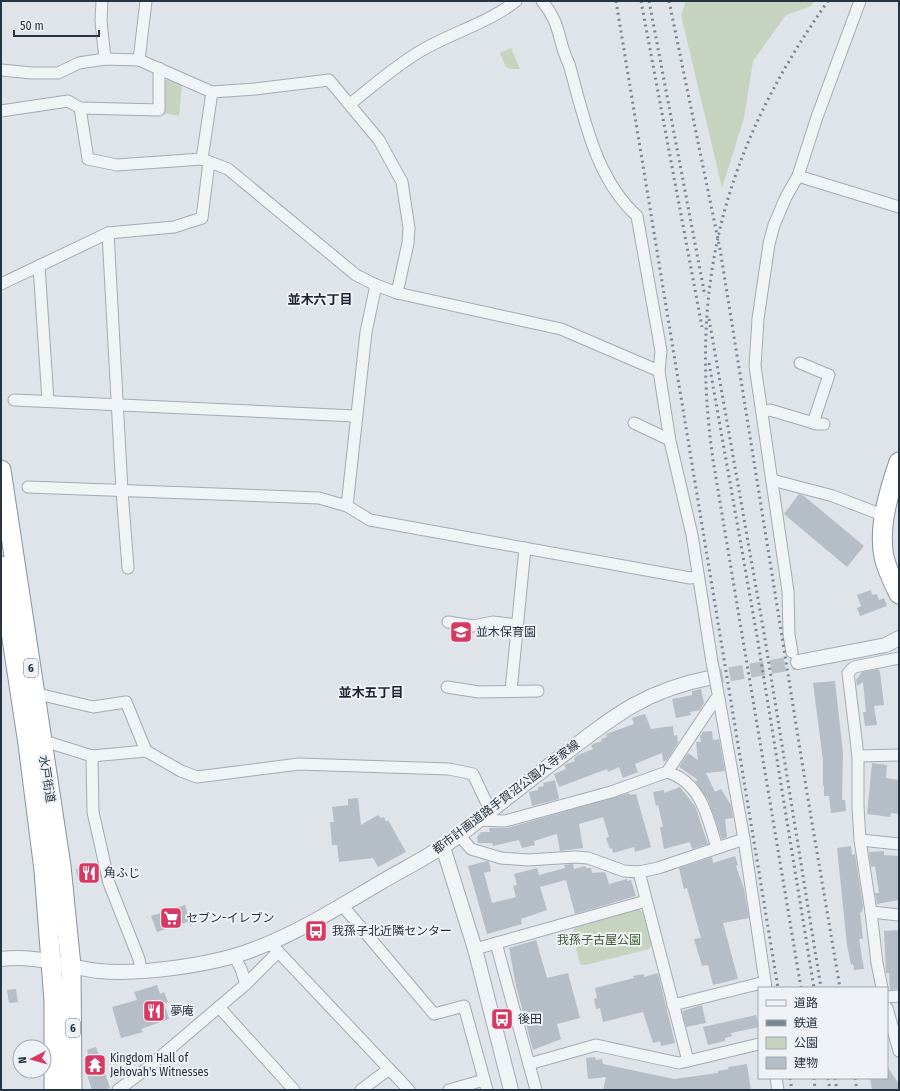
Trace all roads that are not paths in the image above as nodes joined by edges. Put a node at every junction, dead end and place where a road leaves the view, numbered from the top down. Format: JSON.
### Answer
{"nodes":[{"id":1,"x":102,"y":1,"type":"edge"},
{"id":2,"x":146,"y":1,"type":"edge"},
{"id":3,"x":516,"y":1,"type":"edge"},
{"id":4,"x":542,"y":1,"type":"edge"},
{"id":5,"x":860,"y":1,"type":"edge"},
{"id":6,"x":105,"y":59,"type":"junction"},
{"id":7,"x":140,"y":60,"type":"junction"},
{"id":8,"x":159,"y":68,"type":"junction"},
{"id":9,"x":1,"y":70,"type":"edge"},
{"id":10,"x":212,"y":92,"type":"junction"},
{"id":11,"x":350,"y":104,"type":"junction"},
{"id":12,"x":80,"y":108,"type":"junction"},
{"id":13,"x":1,"y":111,"type":"edge"},
{"id":14,"x":206,"y":161,"type":"junction"},
{"id":15,"x":798,"y":176,"type":"junction"},
{"id":16,"x":899,"y":207,"type":"edge"},
{"id":17,"x":108,"y":233,"type":"junction"},
{"id":18,"x":39,"y":266,"type":"junction"},
{"id":19,"x":1,"y":284,"type":"edge"},
{"id":20,"x":376,"y":285,"type":"junction"},
{"id":21,"x":397,"y":293,"type":"junction"},
{"id":22,"x":800,"y":363,"type":"dead end"},
{"id":23,"x":659,"y":371,"type":"junction"},
{"id":24,"x":14,"y":400,"type":"dead end"},
{"id":25,"x":48,"y":401,"type":"junction"},
{"id":26,"x":117,"y":405,"type":"junction"},
{"id":27,"x":762,"y":412,"type":"junction"},
{"id":28,"x":355,"y":416,"type":"junction"},
{"id":29,"x":634,"y":423,"type":"dead end"},
{"id":30,"x":669,"y":437,"type":"junction"},
{"id":31,"x":899,"y":462,"type":"edge"},
{"id":32,"x":1,"y":470,"type":"edge"},
{"id":33,"x":772,"y":480,"type":"junction"},
{"id":34,"x":28,"y":488,"type":"dead end"},
{"id":35,"x":122,"y":491,"type":"junction"},
{"id":36,"x":347,"y":506,"type":"junction"},
{"id":37,"x":885,"y":516,"type":"junction"},
{"id":38,"x":526,"y":548,"type":"junction"},
{"id":39,"x":1,"y":566,"type":"edge"},
{"id":40,"x":128,"y":568,"type":"dead end"},
{"id":41,"x":894,"y":572,"type":"edge"},
{"id":42,"x":698,"y":577,"type":"junction"},
{"id":43,"x":899,"y":594,"type":"edge"},
{"id":44,"x":448,"y":622,"type":"dead end"},
{"id":45,"x":517,"y":625,"type":"junction"},
{"id":46,"x":899,"y":638,"type":"edge"},
{"id":47,"x":795,"y":657,"type":"joint"},
{"id":48,"x":899,"y":658,"type":"edge"},
{"id":49,"x":713,"y":683,"type":"junction"},
{"id":50,"x":447,"y":688,"type":"dead end"},
{"id":51,"x":511,"y":691,"type":"junction"},
{"id":52,"x":538,"y":691,"type":"dead end"},
{"id":53,"x":34,"y":693,"type":"junction"},
{"id":54,"x":719,"y":700,"type":"junction"},
{"id":55,"x":41,"y":740,"type":"junction"},
{"id":56,"x":146,"y":752,"type":"junction"},
{"id":57,"x":899,"y":755,"type":"edge"},
{"id":58,"x":92,"y":756,"type":"junction"},
{"id":59,"x":858,"y":756,"type":"junction"},
{"id":60,"x":667,"y":772,"type":"junction"},
{"id":61,"x":490,"y":810,"type":"junction"},
{"id":62,"x":479,"y":820,"type":"junction"},
{"id":63,"x":459,"y":835,"type":"junction"},
{"id":64,"x":744,"y":839,"type":"junction"},
{"id":65,"x":860,"y":840,"type":"junction"},
{"id":66,"x":899,"y":844,"type":"edge"},
{"id":67,"x":443,"y":847,"type":"junction"},
{"id":68,"x":717,"y":848,"type":"junction"},
{"id":69,"x":639,"y":872,"type":"junction"},
{"id":70,"x":646,"y":901,"type":"junction"},
{"id":71,"x":342,"y":905,"type":"junction"},
{"id":72,"x":871,"y":912,"type":"junction"},
{"id":73,"x":899,"y":915,"type":"edge"},
{"id":74,"x":496,"y":943,"type":"junction"},
{"id":75,"x":274,"y":947,"type":"junction"},
{"id":76,"x":474,"y":949,"type":"junction"},
{"id":77,"x":234,"y":956,"type":"junction"},
{"id":78,"x":1,"y":959,"type":"edge"},
{"id":79,"x":51,"y":961,"type":"junction"},
{"id":80,"x":71,"y":966,"type":"junction"},
{"id":81,"x":141,"y":970,"type":"junction"},
{"id":82,"x":246,"y":984,"type":"junction"},
{"id":83,"x":765,"y":985,"type":"edge"},
{"id":84,"x":882,"y":987,"type":"edge"},
{"id":85,"x":899,"y":996,"type":"edge"},
{"id":86,"x":888,"y":997,"type":"edge"},
{"id":87,"x":673,"y":1005,"type":"junction"},
{"id":88,"x":219,"y":1007,"type":"junction"},
{"id":89,"x":888,"y":1012,"type":"edge"},
{"id":90,"x":758,"y":1044,"type":"edge"},
{"id":91,"x":899,"y":1051,"type":"edge"},
{"id":92,"x":688,"y":1061,"type":"junction"},
{"id":93,"x":529,"y":1064,"type":"junction"},
{"id":94,"x":389,"y":1069,"type":"junction"},
{"id":95,"x":776,"y":1079,"type":"edge"},
{"id":96,"x":486,"y":1085,"type":"edge"},
{"id":97,"x":54,"y":1090,"type":"edge"},
{"id":98,"x":72,"y":1090,"type":"edge"},
{"id":99,"x":118,"y":1090,"type":"edge"},
{"id":100,"x":294,"y":1090,"type":"edge"},
{"id":101,"x":361,"y":1090,"type":"edge"},
{"id":102,"x":410,"y":1090,"type":"edge"},
{"id":103,"x":449,"y":1090,"type":"edge"},
{"id":104,"x":511,"y":1090,"type":"edge"},
{"id":105,"x":536,"y":1090,"type":"edge"},
{"id":106,"x":778,"y":1090,"type":"edge"}],
"edges":[{"from":1,"to":6,"type":"street"},
{"from":2,"to":7,"type":"street"},
{"from":3,"to":11,"type":"street"},
{"from":4,"to":23,"type":"street"},
{"from":5,"to":15,"type":"street"},
{"from":6,"to":7,"type":"street"},
{"from":6,"to":9,"type":"street"},
{"from":7,"to":8,"type":"street"},
{"from":8,"to":10,"type":"street"},
{"from":8,"to":12,"type":"street"},
{"from":10,"to":11,"type":"street"},
{"from":10,"to":14,"type":"street"},
{"from":11,"to":21,"type":"street"},
{"from":12,"to":13,"type":"street"},
{"from":12,"to":14,"type":"street"},
{"from":14,"to":17,"type":"street"},
{"from":14,"to":20,"type":"street"},
{"from":15,"to":16,"type":"street"},
{"from":15,"to":27,"type":"street"},
{"from":17,"to":18,"type":"street"},
{"from":17,"to":26,"type":"street"},
{"from":18,"to":19,"type":"street"},
{"from":18,"to":25,"type":"street"},
{"from":20,"to":21,"type":"street"},
{"from":20,"to":28,"type":"street"},
{"from":21,"to":23,"type":"street"},
{"from":22,"to":27,"type":"street"},
{"from":23,"to":30,"type":"street"},
{"from":24,"to":25,"type":"street"},
{"from":25,"to":26,"type":"street"},
{"from":26,"to":28,"type":"street"},
{"from":26,"to":35,"type":"street"},
{"from":27,"to":33,"type":"street"},
{"from":28,"to":36,"type":"street"},
{"from":29,"to":30,"type":"street"},
{"from":30,"to":42,"type":"street"},
{"from":31,"to":37,"type":"highway"},
{"from":32,"to":53,"type":"highway","name":"水戸街道","number":"6"},
{"from":33,"to":37,"type":"street"},
{"from":33,"to":47,"type":"street"},
{"from":34,"to":35,"type":"street"},
{"from":35,"to":36,"type":"street"},
{"from":35,"to":40,"type":"street"},
{"from":36,"to":38,"type":"street"},
{"from":37,"to":41,"type":"highway"},
{"from":38,"to":42,"type":"street"},
{"from":38,"to":45,"type":"street"},
{"from":39,"to":79,"type":"highway","name":"水戸街道","number":"6"},
{"from":41,"to":43,"type":"highway"},
{"from":42,"to":49,"type":"street","bridge":true},
{"from":44,"to":45,"type":"street"},
{"from":45,"to":51,"type":"street"},
{"from":46,"to":47,"type":"street"},
{"from":48,"to":59,"type":"street"},
{"from":49,"to":54,"type":"street"},
{"from":49,"to":61,"type":"street","name":"都市計画道路手賀沼公園久寺家線"},
{"from":50,"to":51,"type":"street"},
{"from":51,"to":52,"type":"street"},
{"from":53,"to":55,"type":"highway","name":"水戸街道","number":"6"},
{"from":53,"to":56,"type":"street"},
{"from":54,"to":60,"type":"street"},
{"from":54,"to":64,"type":"street"},
{"from":55,"to":58,"type":"street"},
{"from":55,"to":80,"type":"highway","name":"水戸街道","number":"6"},
{"from":56,"to":58,"type":"street"},
{"from":56,"to":61,"type":"street"},
{"from":57,"to":59,"type":"street"},
{"from":58,"to":81,"type":"street"},
{"from":59,"to":65,"type":"street"},
{"from":60,"to":62,"type":"street"},
{"from":60,"to":68,"type":"street"},
{"from":61,"to":62,"type":"street","name":"都市計画道路手賀沼公園久寺家線"},
{"from":62,"to":63,"type":"street","name":"都市計画道路手賀沼公園久寺家線"},
{"from":63,"to":67,"type":"street","name":"都市計画道路手賀沼公園久寺家線"},
{"from":63,"to":69,"type":"street"},
{"from":64,"to":68,"type":"street"},
{"from":64,"to":83,"type":"street"},
{"from":65,"to":66,"type":"street"},
{"from":65,"to":72,"type":"street"},
{"from":67,"to":71,"type":"street","name":"都市計画道路手賀沼公園久寺家線"},
{"from":67,"to":76,"type":"street"},
{"from":68,"to":69,"type":"street"},
{"from":69,"to":70,"type":"street"},
{"from":70,"to":74,"type":"street"},
{"from":70,"to":87,"type":"street"},
{"from":71,"to":75,"type":"street","name":"都市計画道路手賀沼公園久寺家線"},
{"from":71,"to":96,"type":"street"},
{"from":72,"to":73,"type":"street"},
{"from":72,"to":84,"type":"street"},
{"from":74,"to":76,"type":"street"},
{"from":74,"to":93,"type":"street"},
{"from":75,"to":77,"type":"street","name":"都市計画道路手賀沼公園久寺家線"},
{"from":75,"to":82,"type":"street"},
{"from":75,"to":94,"type":"street"},
{"from":76,"to":104,"type":"street"},
{"from":77,"to":81,"type":"street","name":"都市計画道路手賀沼公園久寺家線"},
{"from":77,"to":82,"type":"street"},
{"from":78,"to":79,"type":"street","name":"都市計画道路手賀沼公園久寺家線"},
{"from":79,"to":80,"type":"street","name":"都市計画道路手賀沼公園久寺家線"},
{"from":79,"to":97,"type":"highway","name":"水戸街道","number":"6"},
{"from":80,"to":81,"type":"street","name":"都市計画道路手賀沼公園久寺家線"},
{"from":80,"to":98,"type":"highway","name":"水戸街道","number":"6"},
{"from":82,"to":88,"type":"street"},
{"from":83,"to":87,"type":"street"},
{"from":85,"to":86,"type":"street"},
{"from":87,"to":92,"type":"street"},
{"from":88,"to":99,"type":"street"},
{"from":88,"to":100,"type":"street"},
{"from":89,"to":91,"type":"street"},
{"from":90,"to":92,"type":"street"},
{"from":92,"to":93,"type":"street"},
{"from":93,"to":105,"type":"street"},
{"from":94,"to":101,"type":"street"},
{"from":94,"to":102,"type":"street"},
{"from":95,"to":106,"type":"street"},
{"from":96,"to":103,"type":"street"}]}
